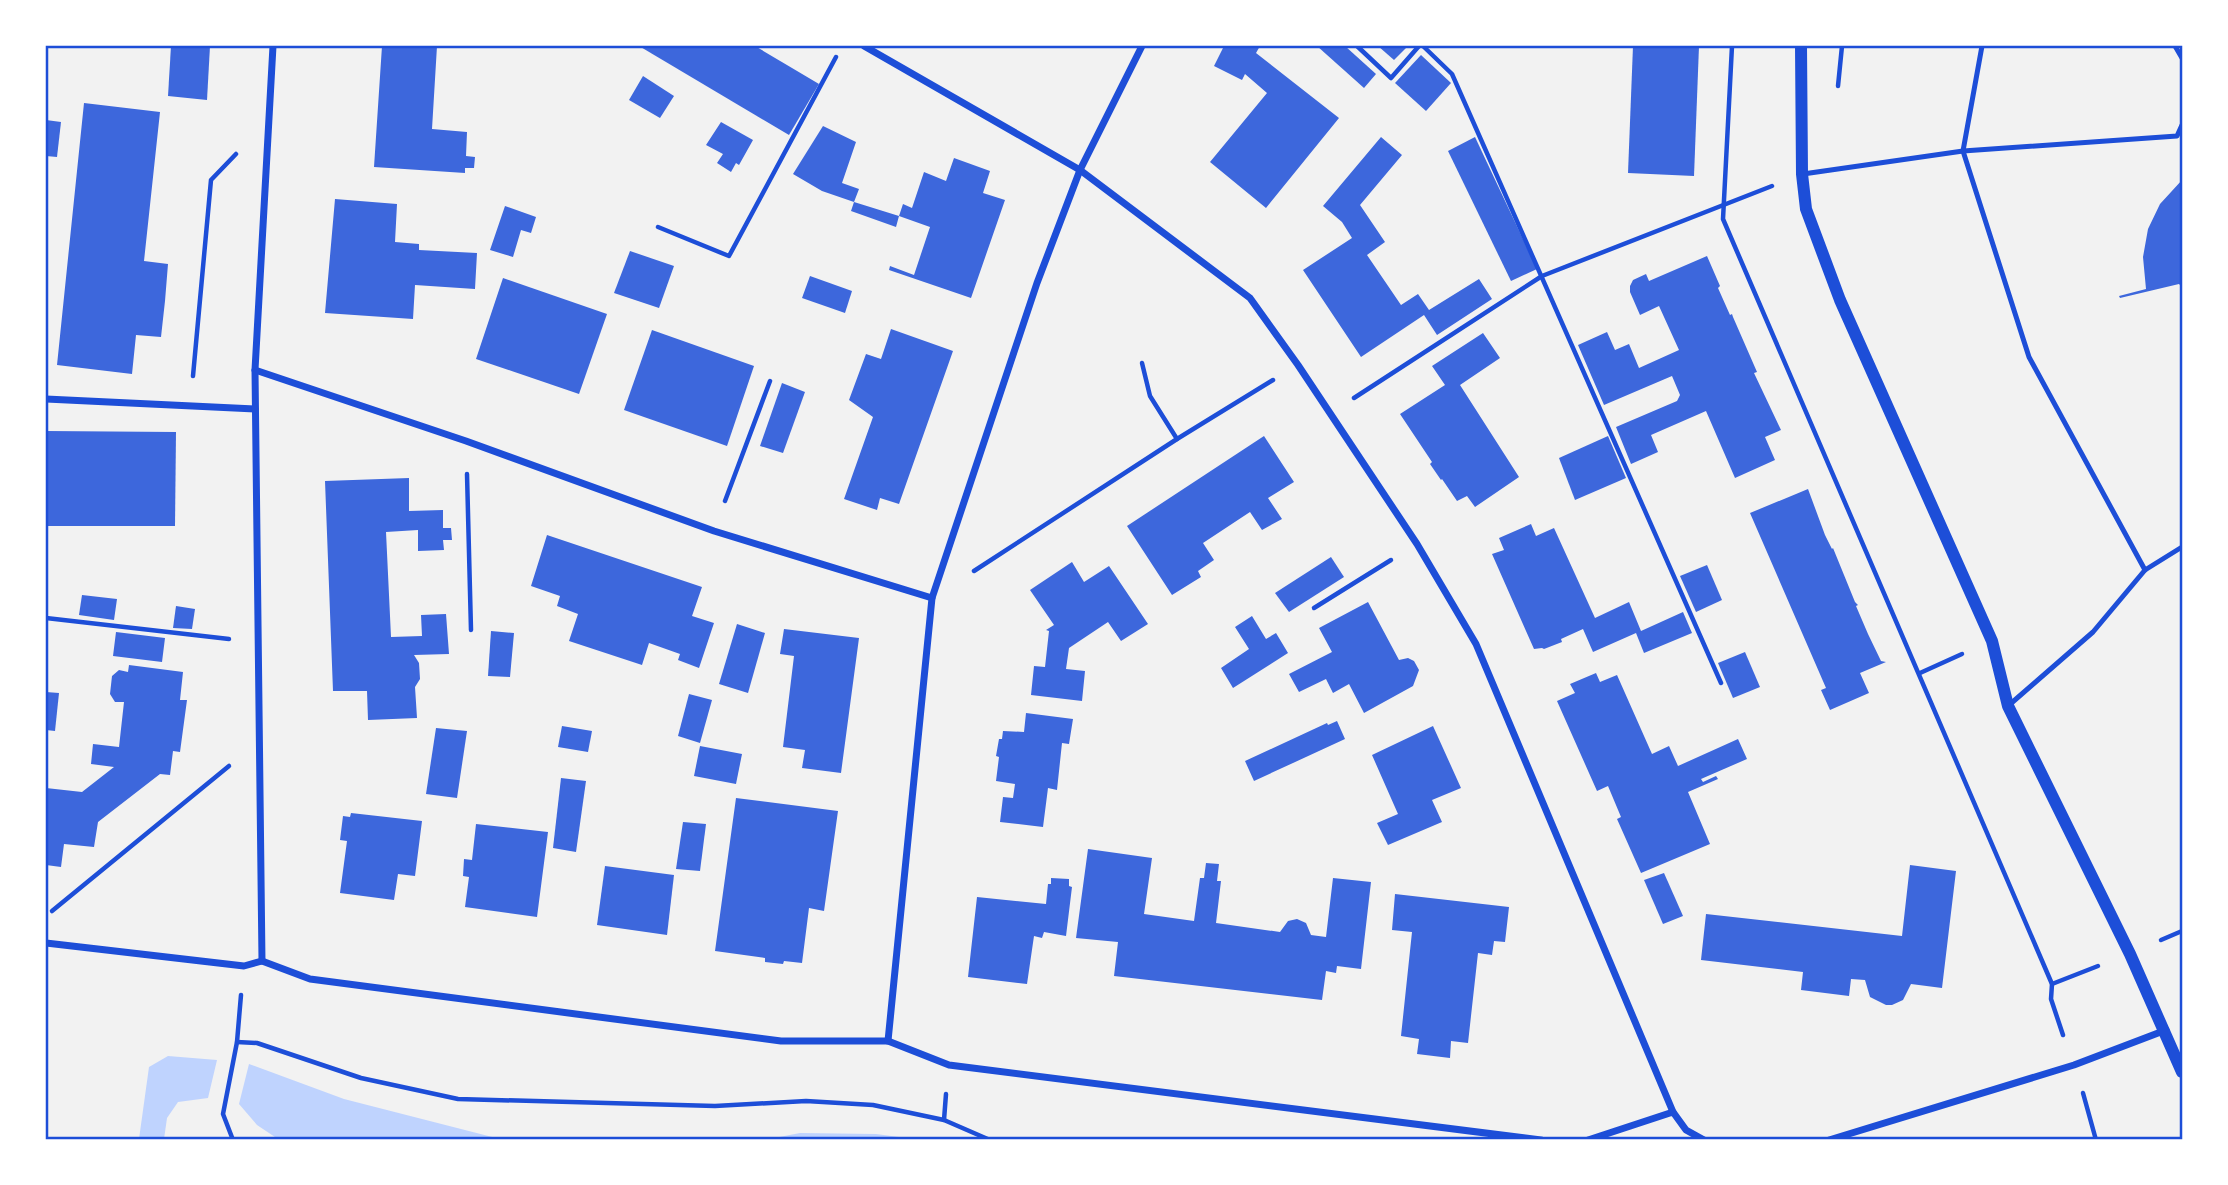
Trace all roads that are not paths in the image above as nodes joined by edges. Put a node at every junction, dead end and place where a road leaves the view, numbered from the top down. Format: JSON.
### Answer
{"nodes":[{"id":1,"x":273,"y":46,"type":"edge"},
{"id":2,"x":864,"y":46,"type":"edge"},
{"id":3,"x":1142,"y":46,"type":"edge"},
{"id":4,"x":1801,"y":46,"type":"edge"},
{"id":5,"x":1982,"y":46,"type":"edge"},
{"id":6,"x":2175,"y":46,"type":"edge"},
{"id":7,"x":2182,"y":58,"type":"edge"},
{"id":8,"x":2182,"y":125,"type":"edge"},
{"id":9,"x":1963,"y":151,"type":"junction"},
{"id":10,"x":1080,"y":170,"type":"junction"},
{"id":11,"x":1802,"y":174,"type":"junction"},
{"id":12,"x":255,"y":370,"type":"junction"},
{"id":13,"x":46,"y":399,"type":"edge"},
{"id":14,"x":255,"y":409,"type":"junction"},
{"id":15,"x":2182,"y":547,"type":"edge"},
{"id":16,"x":2144,"y":570,"type":"junction"},
{"id":17,"x":932,"y":598,"type":"junction"},
{"id":18,"x":2008,"y":706,"type":"junction"},
{"id":19,"x":46,"y":943,"type":"edge"},
{"id":20,"x":262,"y":961,"type":"junction"},
{"id":21,"x":2166,"y":1030,"type":"junction"},
{"id":22,"x":888,"y":1041,"type":"junction"},
{"id":23,"x":2182,"y":1072,"type":"edge"},
{"id":24,"x":1673,"y":1112,"type":"junction"},
{"id":25,"x":1541,"y":1139,"type":"edge"},
{"id":26,"x":1588,"y":1139,"type":"edge"},
{"id":27,"x":1704,"y":1139,"type":"edge"},
{"id":28,"x":1829,"y":1139,"type":"edge"}],
"edges":[{"from":1,"to":12,"type":"street"},
{"from":2,"to":10,"type":"street"},
{"from":3,"to":10,"type":"street"},
{"from":4,"to":11,"type":"street"},
{"from":5,"to":9,"type":"lane"},
{"from":6,"to":7,"type":"lane"},
{"from":8,"to":9,"type":"lane"},
{"from":9,"to":11,"type":"lane"},
{"from":9,"to":16,"type":"lane"},
{"from":10,"to":17,"type":"street"},
{"from":10,"to":24,"type":"street"},
{"from":11,"to":18,"type":"street"},
{"from":12,"to":14,"type":"street"},
{"from":12,"to":17,"type":"street"},
{"from":13,"to":14,"type":"street"},
{"from":14,"to":20,"type":"street"},
{"from":15,"to":16,"type":"lane"},
{"from":16,"to":18,"type":"lane"},
{"from":17,"to":22,"type":"street"},
{"from":18,"to":21,"type":"street"},
{"from":19,"to":20,"type":"street"},
{"from":20,"to":22,"type":"street"},
{"from":21,"to":23,"type":"street"},
{"from":21,"to":28,"type":"street"},
{"from":22,"to":25,"type":"street"},
{"from":24,"to":26,"type":"street"},
{"from":24,"to":27,"type":"street"}]}
